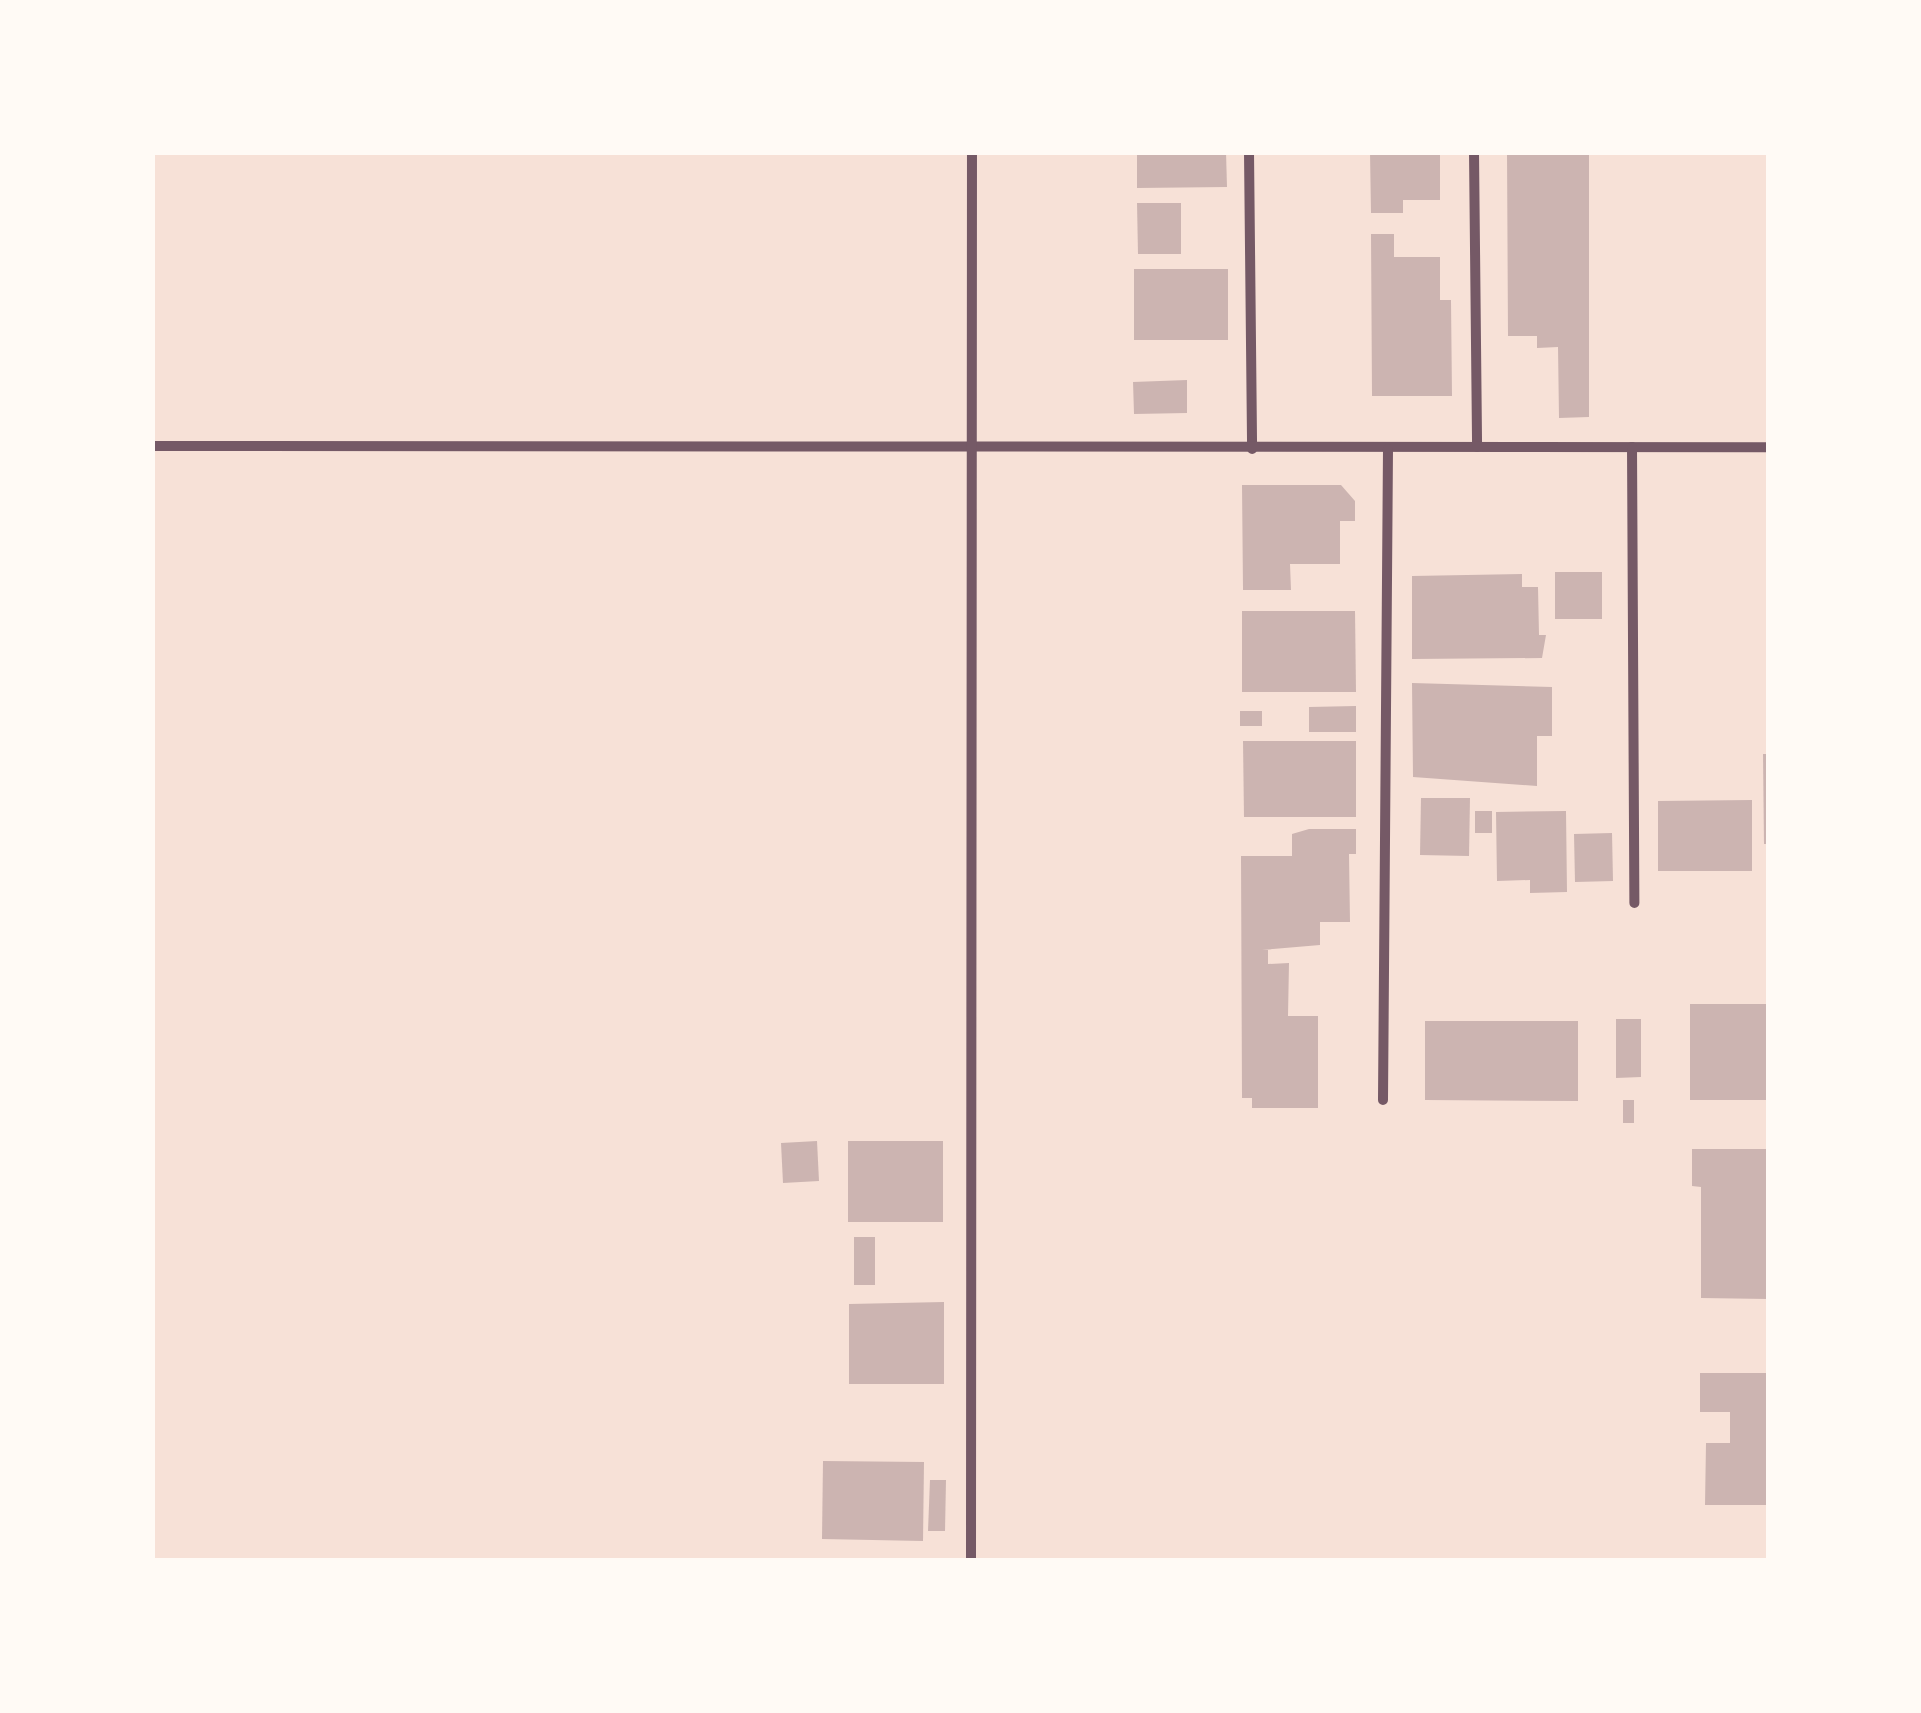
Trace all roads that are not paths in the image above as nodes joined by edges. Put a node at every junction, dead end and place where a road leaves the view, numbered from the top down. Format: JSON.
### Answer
{"nodes":[{"id":1,"x":972,"y":152,"type":"edge"},
{"id":2,"x":1249,"y":152,"type":"edge"},
{"id":3,"x":1474,"y":152,"type":"edge"},
{"id":4,"x":152,"y":446,"type":"edge"},
{"id":5,"x":1477,"y":446,"type":"junction"},
{"id":6,"x":1632,"y":446,"type":"junction"},
{"id":7,"x":1768,"y":447,"type":"edge"},
{"id":8,"x":969,"y":449,"type":"junction"},
{"id":9,"x":1252,"y":449,"type":"junction"},
{"id":10,"x":1388,"y":449,"type":"junction"},
{"id":11,"x":1634,"y":903,"type":"dead end"},
{"id":12,"x":1384,"y":1100,"type":"dead end"},
{"id":13,"x":971,"y":1560,"type":"edge"}],
"edges":[{"from":1,"to":8,"type":"street"},
{"from":2,"to":9,"type":"street"},
{"from":3,"to":5,"type":"street"},
{"from":4,"to":8,"type":"street"},
{"from":5,"to":6,"type":"street"},
{"from":5,"to":10,"type":"street"},
{"from":6,"to":7,"type":"street"},
{"from":6,"to":11,"type":"street"},
{"from":8,"to":9,"type":"street"},
{"from":8,"to":13,"type":"street"},
{"from":9,"to":10,"type":"street"},
{"from":10,"to":12,"type":"street"}]}
